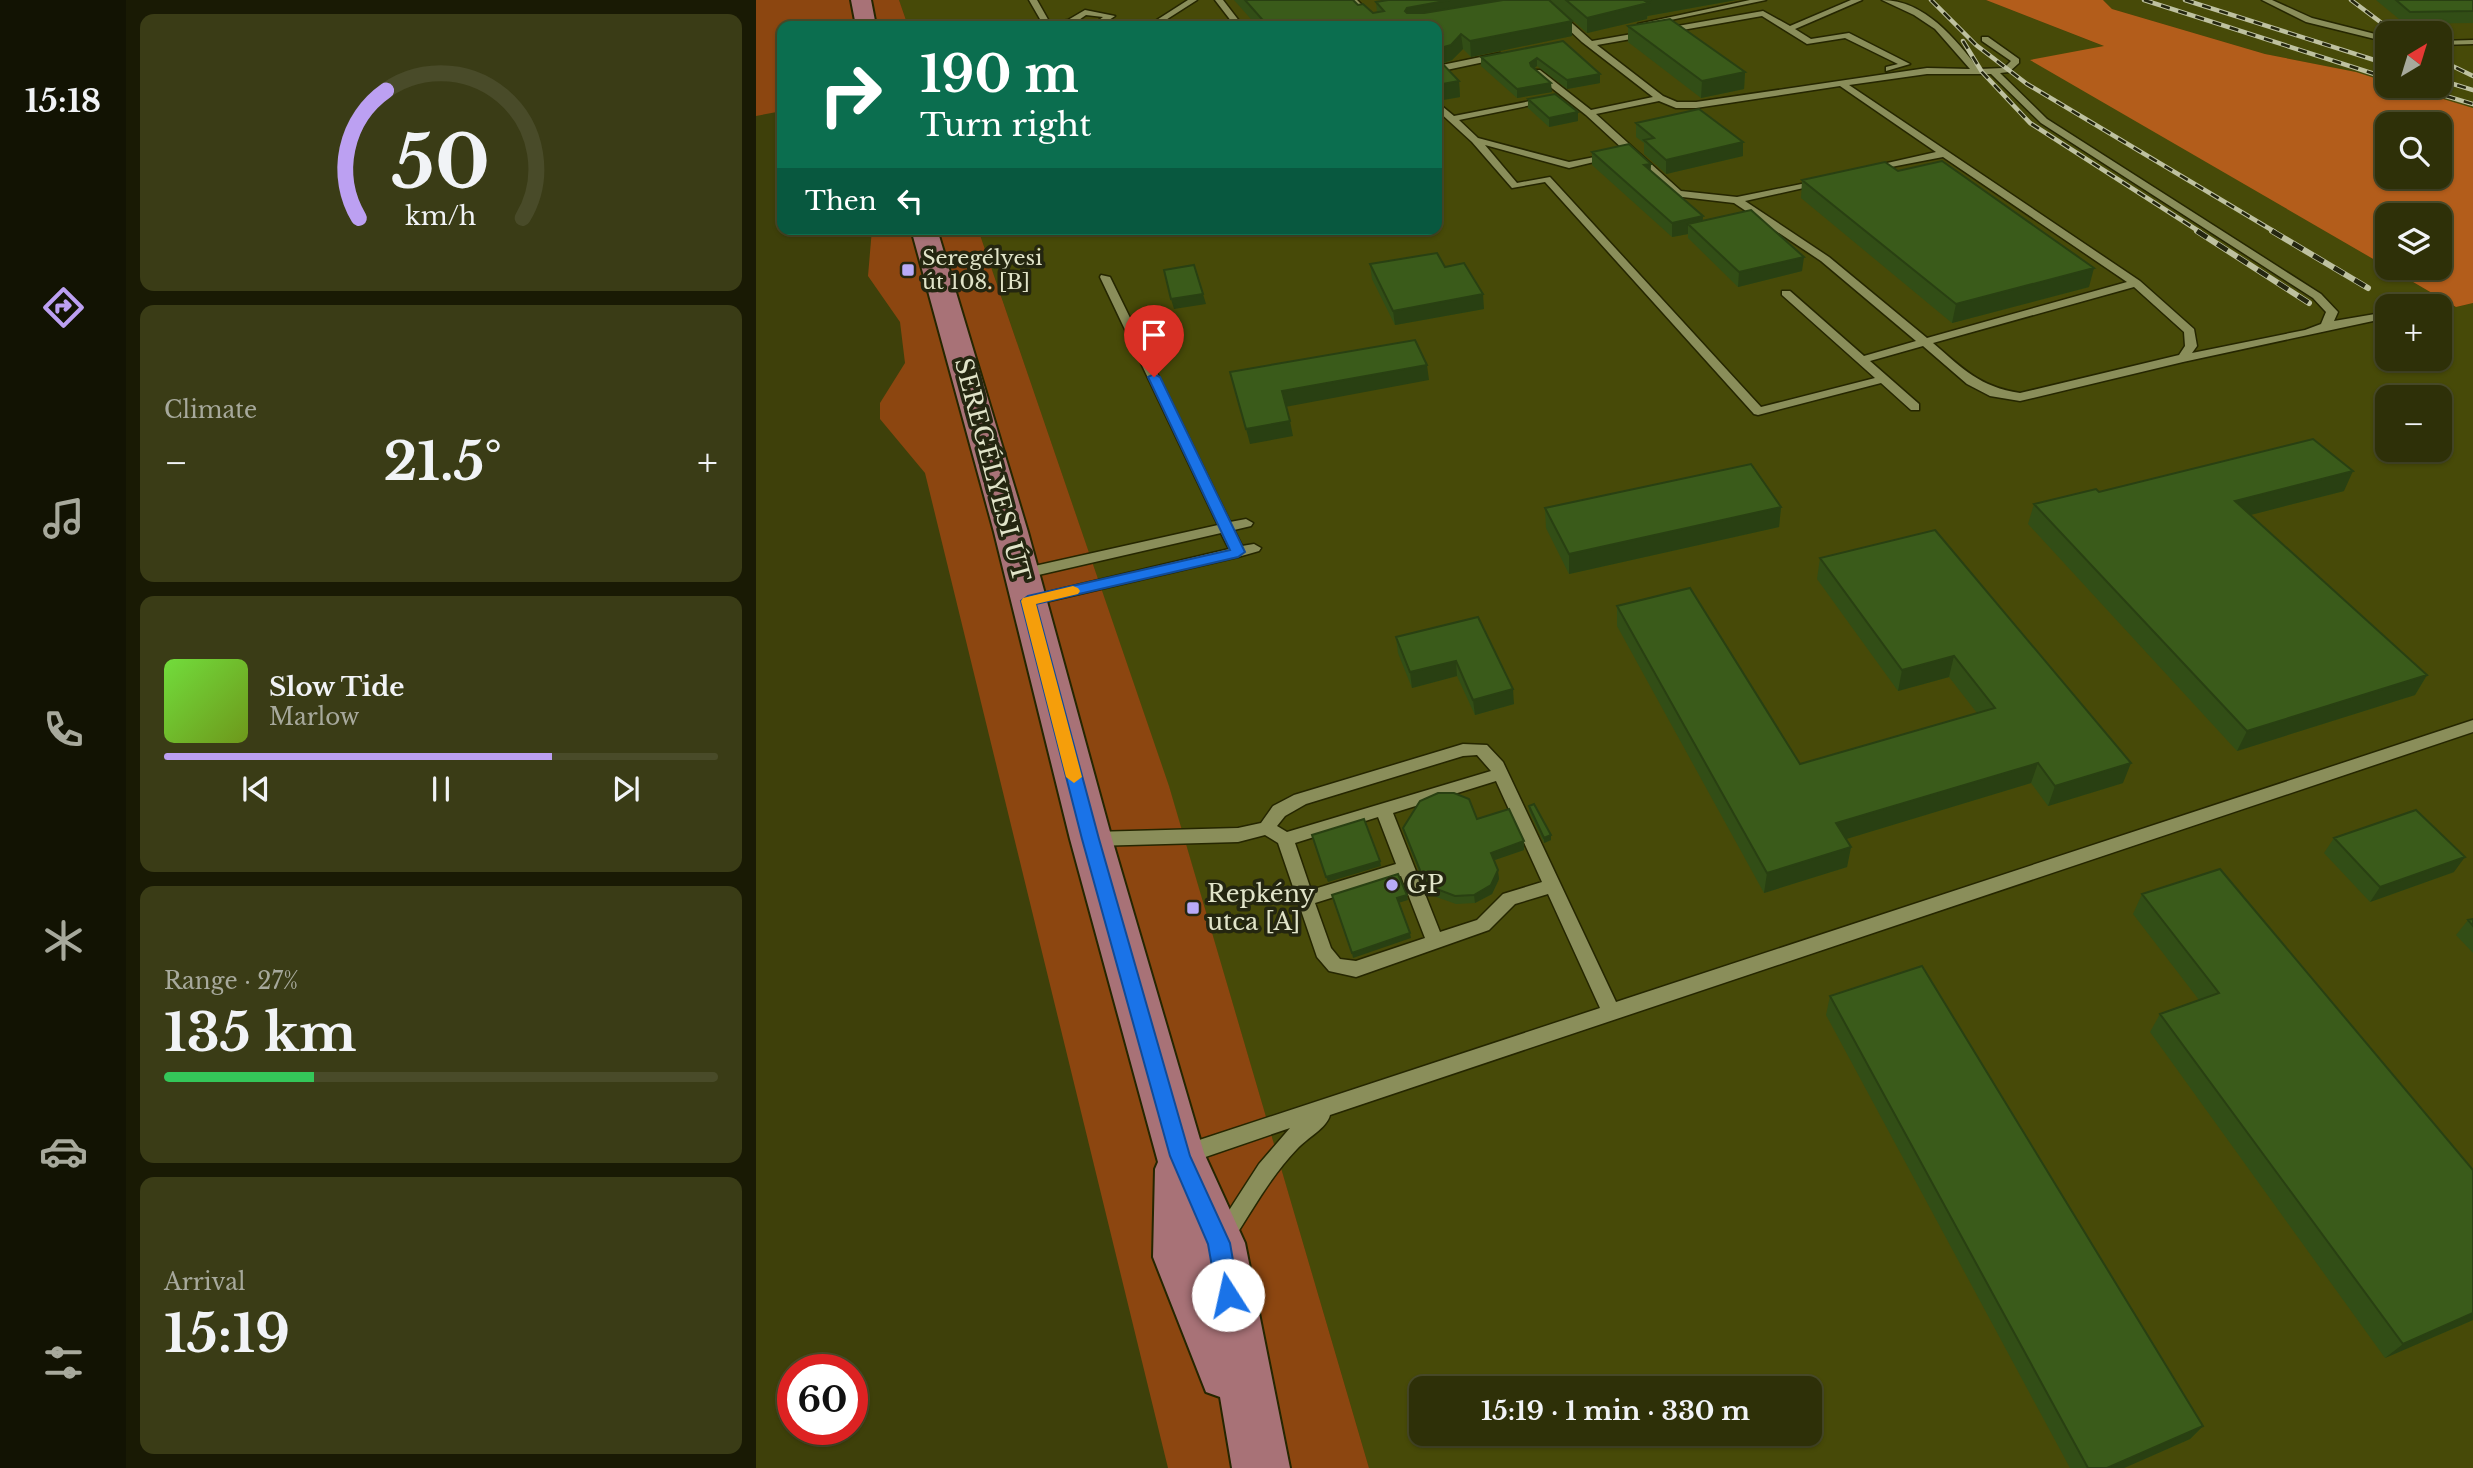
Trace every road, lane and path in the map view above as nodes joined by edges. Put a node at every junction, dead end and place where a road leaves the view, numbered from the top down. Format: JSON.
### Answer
{"nodes":[{"id":1,"x":861,"y":0,"type":"edge"},
{"id":2,"x":1033,"y":0,"type":"edge"},
{"id":3,"x":1219,"y":0,"type":"edge"},
{"id":4,"x":1353,"y":0,"type":"edge"},
{"id":5,"x":1762,"y":0,"type":"edge"},
{"id":6,"x":1858,"y":0,"type":"edge"},
{"id":7,"x":1886,"y":0,"type":"edge"},
{"id":8,"x":2266,"y":0,"type":"edge"},
{"id":9,"x":1188,"y":1,"type":"edge"},
{"id":10,"x":1542,"y":2,"type":"edge"},
{"id":11,"x":1531,"y":6,"type":"edge"},
{"id":12,"x":865,"y":21,"type":"edge"},
{"id":13,"x":1045,"y":21,"type":"edge"},
{"id":14,"x":1071,"y":21,"type":"edge"},
{"id":15,"x":1103,"y":21,"type":"edge"},
{"id":16,"x":1159,"y":21,"type":"edge"},
{"id":17,"x":1235,"y":21,"type":"edge"},
{"id":18,"x":1374,"y":21,"type":"edge"},
{"id":19,"x":1633,"y":26,"type":"edge"},
{"id":20,"x":1620,"y":28,"type":"edge"},
{"id":21,"x":1789,"y":29,"type":"junction"},
{"id":22,"x":2375,"y":38,"type":"edge"},
{"id":23,"x":1985,"y":39,"type":"dead end"},
{"id":24,"x":1586,"y":40,"type":"junction"},
{"id":25,"x":1572,"y":42,"type":"dead end"},
{"id":26,"x":2473,"y":42,"type":"edge"},
{"id":27,"x":2452,"y":43,"type":"edge"},
{"id":28,"x":1504,"y":55,"type":"edge"},
{"id":29,"x":1442,"y":68,"type":"edge"},
{"id":30,"x":1993,"y":71,"type":"junction"},
{"id":31,"x":1537,"y":72,"type":"edge"},
{"id":32,"x":1977,"y":72,"type":"junction"},
{"id":33,"x":1839,"y":82,"type":"junction"},
{"id":34,"x":1566,"y":95,"type":"junction"},
{"id":35,"x":1660,"y":98,"type":"junction"},
{"id":36,"x":1442,"y":110,"type":"edge"},
{"id":37,"x":1589,"y":113,"type":"junction"},
{"id":38,"x":1451,"y":119,"type":"junction"},
{"id":39,"x":1475,"y":140,"type":"junction"},
{"id":40,"x":1631,"y":151,"type":"junction"},
{"id":41,"x":1946,"y":153,"type":"junction"},
{"id":42,"x":1855,"y":173,"type":"edge"},
{"id":43,"x":1560,"y":174,"type":"junction"},
{"id":44,"x":1829,"y":180,"type":"edge"},
{"id":45,"x":1737,"y":200,"type":"junction"},
{"id":46,"x":926,"y":235,"type":"edge"},
{"id":47,"x":1105,"y":277,"type":"dead end"},
{"id":48,"x":2136,"y":283,"type":"junction"},
{"id":49,"x":1786,"y":293,"type":"dead end"},
{"id":50,"x":2375,"y":317,"type":"edge"},
{"id":51,"x":2326,"y":326,"type":"junction"},
{"id":52,"x":1924,"y":341,"type":"junction"},
{"id":53,"x":2183,"y":358,"type":"junction"},
{"id":54,"x":1861,"y":360,"type":"junction"},
{"id":55,"x":1883,"y":379,"type":"junction"},
{"id":56,"x":1915,"y":407,"type":"dead end"},
{"id":57,"x":1246,"y":523,"type":"dead end"},
{"id":58,"x":1228,"y":528,"type":"junction"},
{"id":59,"x":1254,"y":548,"type":"dead end"},
{"id":60,"x":1238,"y":552,"type":"junction"},
{"id":61,"x":1024,"y":588,"type":"junction"},
{"id":62,"x":2473,"y":726,"type":"edge"},
{"id":63,"x":1500,"y":774,"type":"junction"},
{"id":64,"x":1383,"y":809,"type":"junction"},
{"id":65,"x":1267,"y":828,"type":"junction"},
{"id":66,"x":1091,"y":839,"type":"junction"},
{"id":67,"x":1285,"y":839,"type":"junction"},
{"id":68,"x":1406,"y":868,"type":"junction"},
{"id":69,"x":1552,"y":886,"type":"junction"},
{"id":70,"x":1306,"y":899,"type":"junction"},
{"id":71,"x":1435,"y":942,"type":"junction"},
{"id":72,"x":1612,"y":1013,"type":"junction"},
{"id":73,"x":1344,"y":1102,"type":"junction"},
{"id":74,"x":1180,"y":1156,"type":"junction"},
{"id":75,"x":1219,"y":1243,"type":"junction"},
{"id":76,"x":1259,"y":1459,"type":"edge"}],
"edges":[{"from":1,"to":12,"type":"main road"},
{"from":2,"to":13,"type":"lane"},
{"from":3,"to":17,"type":"lane"},
{"from":4,"to":18,"type":"lane"},
{"from":5,"to":19,"type":"lane"},
{"from":6,"to":21,"type":"lane"},
{"from":7,"to":32,"type":"lane"},
{"from":8,"to":22,"type":"lane"},
{"from":9,"to":16,"type":"lane"},
{"from":10,"to":11,"type":"lane"},
{"from":10,"to":24,"type":"lane"},
{"from":14,"to":15,"type":"lane"},
{"from":20,"to":24,"type":"lane"},
{"from":21,"to":24,"type":"lane"},
{"from":21,"to":33,"type":"lane"},
{"from":23,"to":30,"type":"lane"},
{"from":24,"to":25,"type":"lane"},
{"from":24,"to":35,"type":"lane"},
{"from":26,"to":27,"type":"lane"},
{"from":28,"to":29,"type":"lane"},
{"from":30,"to":32,"type":"lane"},
{"from":30,"to":51,"type":"lane"},
{"from":31,"to":34,"type":"lane"},
{"from":32,"to":33,"type":"lane"},
{"from":33,"to":35,"type":"lane"},
{"from":33,"to":41,"type":"lane"},
{"from":34,"to":37,"type":"lane"},
{"from":34,"to":38,"type":"lane"},
{"from":35,"to":37,"type":"lane"},
{"from":36,"to":38,"type":"lane"},
{"from":37,"to":40,"type":"lane"},
{"from":38,"to":39,"type":"lane"},
{"from":39,"to":43,"type":"lane"},
{"from":39,"to":43,"type":"lane"},
{"from":40,"to":43,"type":"lane"},
{"from":40,"to":45,"type":"lane"},
{"from":41,"to":42,"type":"lane"},
{"from":41,"to":48,"type":"lane"},
{"from":43,"to":55,"type":"lane"},
{"from":44,"to":45,"type":"lane"},
{"from":45,"to":52,"type":"lane"},
{"from":46,"to":61,"type":"main road","name":"SEREGÉLYESI ÚT"},
{"from":47,"to":58,"type":"lane"},
{"from":48,"to":52,"type":"lane"},
{"from":48,"to":53,"type":"lane"},
{"from":49,"to":54,"type":"lane"},
{"from":50,"to":51,"type":"lane"},
{"from":51,"to":53,"type":"lane"},
{"from":52,"to":53,"type":"lane"},
{"from":52,"to":54,"type":"lane"},
{"from":54,"to":55,"type":"lane"},
{"from":55,"to":56,"type":"lane"},
{"from":57,"to":58,"type":"lane"},
{"from":58,"to":60,"type":"lane"},
{"from":58,"to":61,"type":"lane"},
{"from":59,"to":60,"type":"lane"},
{"from":60,"to":61,"type":"lane"},
{"from":61,"to":66,"type":"main road","name":"SEREGÉLYESI ÚT"},
{"from":62,"to":72,"type":"lane"},
{"from":63,"to":64,"type":"lane"},
{"from":63,"to":65,"type":"lane"},
{"from":63,"to":69,"type":"lane"},
{"from":64,"to":67,"type":"lane"},
{"from":64,"to":68,"type":"lane"},
{"from":65,"to":66,"type":"lane"},
{"from":65,"to":67,"type":"lane"},
{"from":66,"to":74,"type":"main road","name":"SEREGÉLYESI ÚT"},
{"from":67,"to":70,"type":"lane"},
{"from":68,"to":70,"type":"lane"},
{"from":68,"to":71,"type":"lane"},
{"from":69,"to":71,"type":"lane"},
{"from":69,"to":72,"type":"lane"},
{"from":70,"to":71,"type":"lane"},
{"from":72,"to":73,"type":"lane"},
{"from":73,"to":74,"type":"lane"},
{"from":73,"to":75,"type":"lane"},
{"from":74,"to":75,"type":"main road","name":"SEREGÉLYESI ÚT"},
{"from":74,"to":76,"type":"main road","name":"SEREGÉLYESI ÚT"},
{"from":75,"to":76,"type":"main road","name":"SEREGÉLYESI ÚT"}]}
